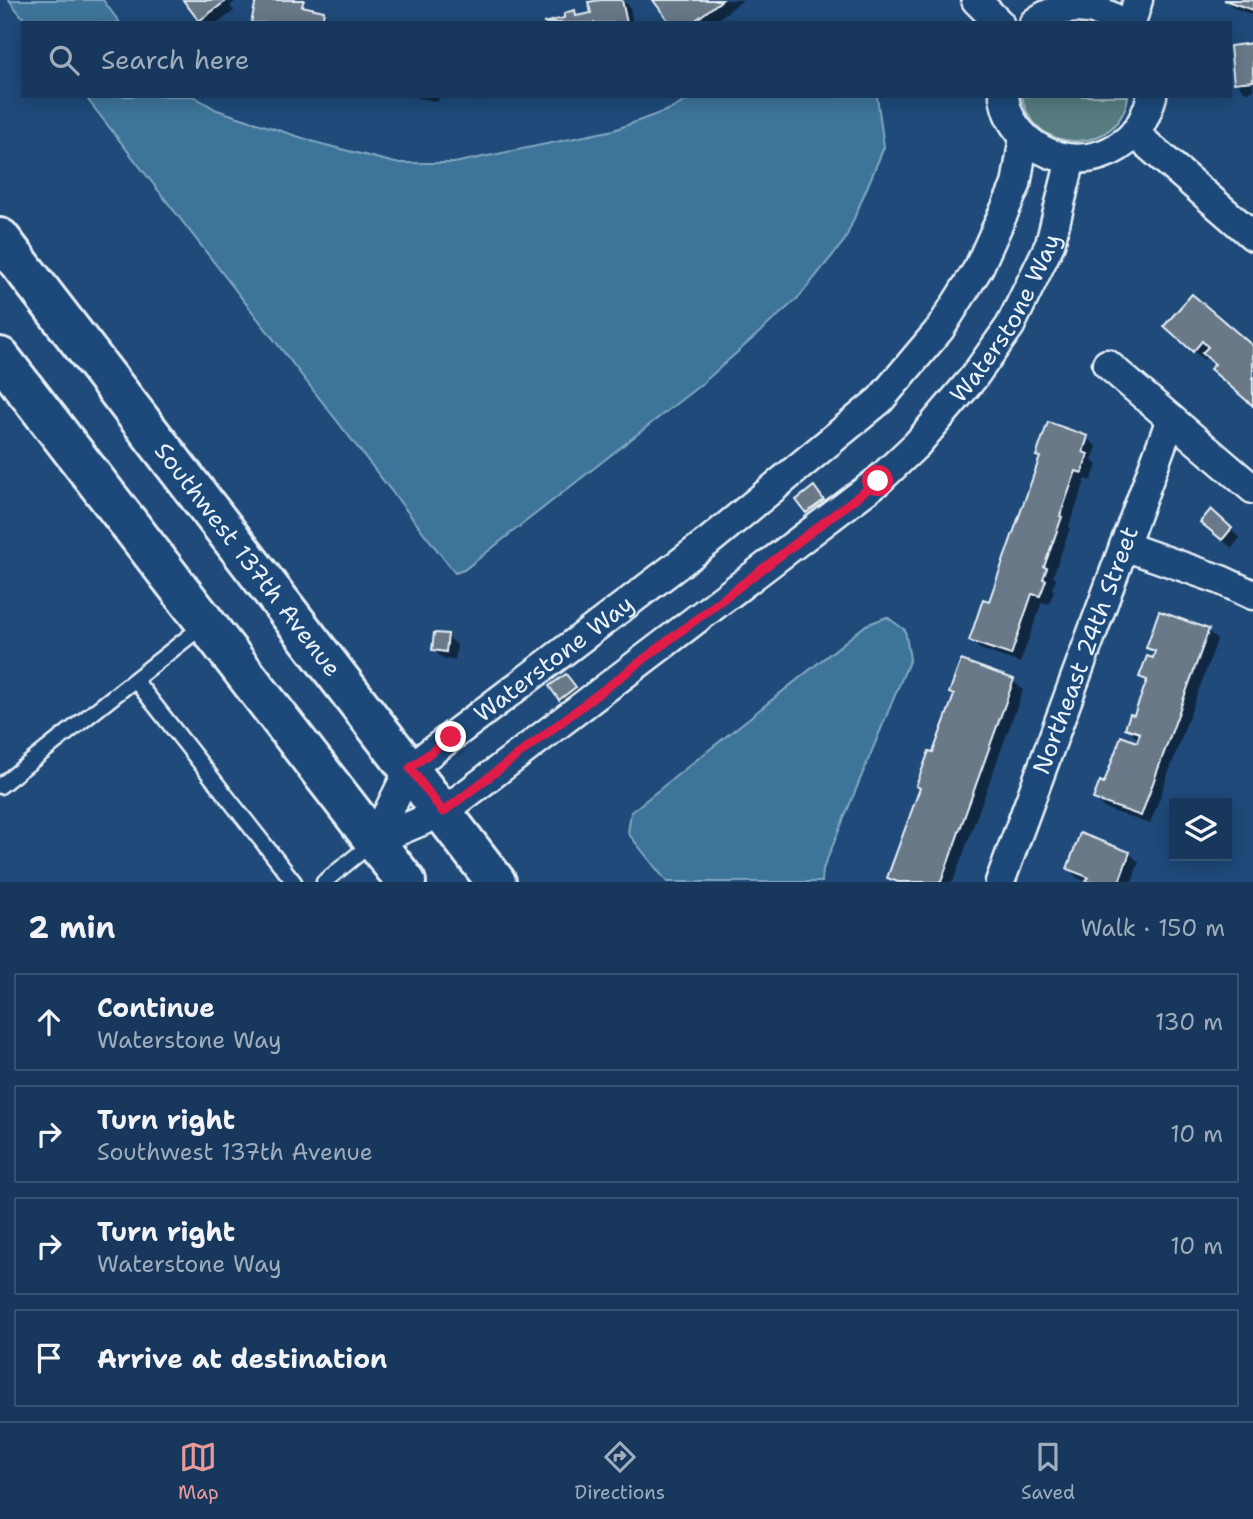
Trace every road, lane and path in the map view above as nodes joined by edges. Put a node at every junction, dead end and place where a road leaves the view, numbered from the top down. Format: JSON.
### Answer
{"nodes":[{"id":1,"x":976,"y":0,"type":"edge"},
{"id":2,"x":1138,"y":0,"type":"edge"},
{"id":3,"x":1070,"y":4,"type":"edge"},
{"id":4,"x":997,"y":21,"type":"edge"},
{"id":5,"x":1038,"y":21,"type":"edge"},
{"id":6,"x":1119,"y":21,"type":"edge"},
{"id":7,"x":1133,"y":21,"type":"edge"},
{"id":8,"x":1004,"y":98,"type":"edge"},
{"id":9,"x":1151,"y":98,"type":"edge"},
{"id":10,"x":1134,"y":134,"type":"junction"},
{"id":11,"x":1024,"y":137,"type":"junction"},
{"id":12,"x":1071,"y":159,"type":"junction"},
{"id":13,"x":1253,"y":236,"type":"edge"},
{"id":14,"x":0,"y":238,"type":"edge"},
{"id":15,"x":0,"y":357,"type":"edge"},
{"id":16,"x":1107,"y":365,"type":"dead end"},
{"id":17,"x":1171,"y":419,"type":"junction"},
{"id":18,"x":1253,"y":489,"type":"edge"},
{"id":19,"x":1124,"y":545,"type":"junction"},
{"id":20,"x":1253,"y":595,"type":"edge"},
{"id":21,"x":206,"y":624,"type":"junction"},
{"id":22,"x":135,"y":680,"type":"junction"},
{"id":23,"x":410,"y":768,"type":"junction"},
{"id":24,"x":0,"y":786,"type":"edge"},
{"id":25,"x":443,"y":812,"type":"junction"},
{"id":26,"x":374,"y":841,"type":"junction"},
{"id":27,"x":294,"y":882,"type":"edge"},
{"id":28,"x":324,"y":882,"type":"edge"},
{"id":29,"x":406,"y":882,"type":"edge"},
{"id":30,"x":496,"y":882,"type":"edge"},
{"id":31,"x":1000,"y":882,"type":"edge"}],
"edges":[{"from":1,"to":4,"type":"street"},
{"from":2,"to":7,"type":"street"},
{"from":3,"to":5,"type":"street"},
{"from":3,"to":6,"type":"street"},
{"from":8,"to":11,"type":"street"},
{"from":9,"to":10,"type":"street"},
{"from":10,"to":12,"type":"street"},
{"from":10,"to":13,"type":"street"},
{"from":11,"to":12,"type":"street"},
{"from":11,"to":23,"type":"street","name":"Waterstone Way"},
{"from":12,"to":25,"type":"street","name":"Waterstone Way"},
{"from":14,"to":23,"type":"main road","name":"Southwest 137th Avenue"},
{"from":15,"to":21,"type":"main road"},
{"from":16,"to":17,"type":"street"},
{"from":17,"to":18,"type":"street"},
{"from":17,"to":19,"type":"street","name":"Northeast 24th Street"},
{"from":19,"to":20,"type":"street"},
{"from":19,"to":31,"type":"street","name":"Northeast 24th Street"},
{"from":21,"to":22,"type":"lane"},
{"from":21,"to":26,"type":"main road"},
{"from":22,"to":24,"type":"lane"},
{"from":22,"to":27,"type":"lane"},
{"from":23,"to":25,"type":"main road","name":"Southwest 137th Avenue"},
{"from":23,"to":26,"type":"street","name":"Waterstone Way"},
{"from":25,"to":26,"type":"street","name":"Waterstone Way"},
{"from":25,"to":30,"type":"main road","name":"Southwest 137th Avenue"},
{"from":26,"to":28,"type":"lane"},
{"from":26,"to":29,"type":"main road"}]}
